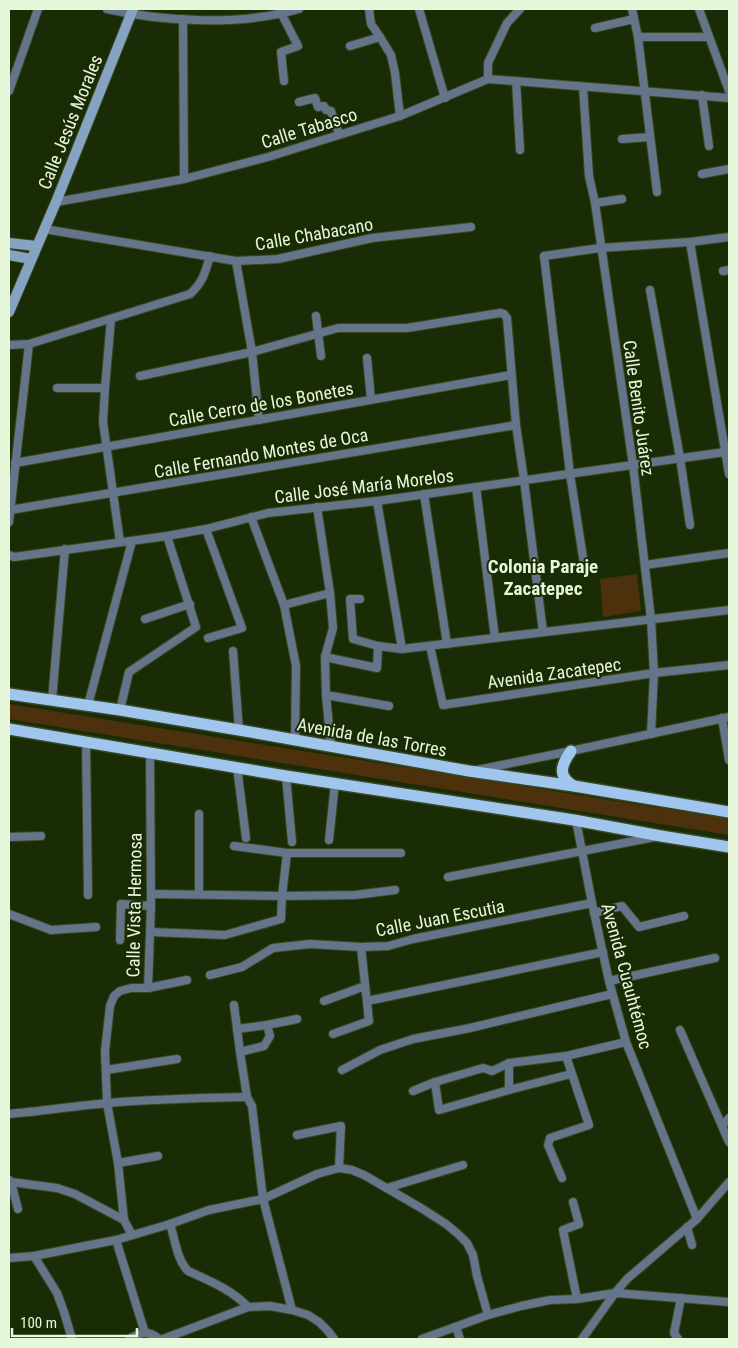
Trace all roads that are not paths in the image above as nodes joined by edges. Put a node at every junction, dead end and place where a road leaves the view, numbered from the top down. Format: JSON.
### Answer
{"nodes":[{"id":1,"x":38,"y":9,"type":"edge"},
{"id":2,"x":108,"y":9,"type":"edge"},
{"id":3,"x":299,"y":9,"type":"edge"},
{"id":4,"x":368,"y":9,"type":"edge"},
{"id":5,"x":419,"y":9,"type":"edge"},
{"id":6,"x":520,"y":9,"type":"edge"},
{"id":7,"x":632,"y":9,"type":"edge"},
{"id":8,"x":699,"y":9,"type":"edge"},
{"id":9,"x":280,"y":11,"type":"edge"},
{"id":10,"x":132,"y":12,"type":"edge"},
{"id":11,"x":634,"y":19,"type":"junction"},
{"id":12,"x":183,"y":20,"type":"junction"},
{"id":13,"x":595,"y":28,"type":"dead end"},
{"id":14,"x":380,"y":36,"type":"junction"},
{"id":15,"x":638,"y":36,"type":"junction"},
{"id":16,"x":709,"y":36,"type":"junction"},
{"id":17,"x":350,"y":46,"type":"dead end"},
{"id":18,"x":488,"y":79,"type":"junction"},
{"id":19,"x":284,"y":81,"type":"dead end"},
{"id":20,"x":516,"y":81,"type":"junction"},
{"id":21,"x":583,"y":87,"type":"junction"},
{"id":22,"x":9,"y":91,"type":"edge"},
{"id":23,"x":645,"y":91,"type":"junction"},
{"id":24,"x":729,"y":91,"type":"edge"},
{"id":25,"x":702,"y":96,"type":"junction"},
{"id":26,"x":445,"y":98,"type":"junction"},
{"id":27,"x":729,"y":98,"type":"edge"},
{"id":28,"x":299,"y":102,"type":"dead end"},
{"id":29,"x":400,"y":116,"type":"junction"},
{"id":30,"x":339,"y":134,"type":"junction"},
{"id":31,"x":650,"y":137,"type":"junction"},
{"id":32,"x":622,"y":139,"type":"dead end"},
{"id":33,"x":709,"y":146,"type":"dead end"},
{"id":34,"x":520,"y":150,"type":"dead end"},
{"id":35,"x":729,"y":169,"type":"edge"},
{"id":36,"x":702,"y":174,"type":"dead end"},
{"id":37,"x":184,"y":179,"type":"junction"},
{"id":38,"x":657,"y":192,"type":"dead end"},
{"id":39,"x":622,"y":199,"type":"dead end"},
{"id":40,"x":56,"y":202,"type":"junction"},
{"id":41,"x":595,"y":203,"type":"junction"},
{"id":42,"x":471,"y":227,"type":"dead end"},
{"id":43,"x":44,"y":229,"type":"junction"},
{"id":44,"x":729,"y":237,"type":"edge"},
{"id":45,"x":9,"y":242,"type":"edge"},
{"id":46,"x":690,"y":242,"type":"junction"},
{"id":47,"x":36,"y":246,"type":"junction"},
{"id":48,"x":600,"y":248,"type":"junction"},
{"id":49,"x":9,"y":255,"type":"edge"},
{"id":50,"x":210,"y":256,"type":"junction"},
{"id":51,"x":31,"y":258,"type":"junction"},
{"id":52,"x":236,"y":261,"type":"junction"},
{"id":53,"x":650,"y":290,"type":"dead end"},
{"id":54,"x":9,"y":311,"type":"edge"},
{"id":55,"x":316,"y":316,"type":"dead end"},
{"id":56,"x":111,"y":320,"type":"junction"},
{"id":57,"x":319,"y":332,"type":"junction"},
{"id":58,"x":29,"y":344,"type":"junction"},
{"id":59,"x":9,"y":345,"type":"edge"},
{"id":60,"x":252,"y":352,"type":"junction"},
{"id":61,"x":321,"y":356,"type":"dead end"},
{"id":62,"x":367,"y":358,"type":"dead end"},
{"id":63,"x":511,"y":375,"type":"junction"},
{"id":64,"x":140,"y":376,"type":"dead end"},
{"id":65,"x":56,"y":388,"type":"dead end"},
{"id":66,"x":105,"y":388,"type":"junction"},
{"id":67,"x":371,"y":400,"type":"junction"},
{"id":68,"x":259,"y":420,"type":"junction"},
{"id":69,"x":516,"y":425,"type":"junction"},
{"id":70,"x":106,"y":447,"type":"junction"},
{"id":71,"x":725,"y":452,"type":"junction"},
{"id":72,"x":680,"y":458,"type":"junction"},
{"id":73,"x":15,"y":463,"type":"junction"},
{"id":74,"x":632,"y":465,"type":"junction"},
{"id":75,"x":570,"y":474,"type":"junction"},
{"id":76,"x":729,"y":474,"type":"edge"},
{"id":77,"x":524,"y":480,"type":"junction"},
{"id":78,"x":476,"y":487,"type":"junction"},
{"id":79,"x":113,"y":493,"type":"junction"},
{"id":80,"x":424,"y":494,"type":"junction"},
{"id":81,"x":377,"y":501,"type":"junction"},
{"id":82,"x":316,"y":507,"type":"junction"},
{"id":83,"x":10,"y":510,"type":"junction"},
{"id":84,"x":251,"y":517,"type":"junction"},
{"id":85,"x":9,"y":522,"type":"edge"},
{"id":86,"x":690,"y":525,"type":"dead end"},
{"id":87,"x":206,"y":528,"type":"junction"},
{"id":88,"x":167,"y":536,"type":"junction"},
{"id":89,"x":132,"y":541,"type":"junction"},
{"id":90,"x":120,"y":542,"type":"junction"},
{"id":91,"x":65,"y":549,"type":"junction"},
{"id":92,"x":729,"y":554,"type":"edge"},
{"id":93,"x":9,"y":555,"type":"edge"},
{"id":94,"x":645,"y":565,"type":"junction"},
{"id":95,"x":585,"y":570,"type":"dead end"},
{"id":96,"x":330,"y":593,"type":"junction"},
{"id":97,"x":360,"y":599,"type":"dead end"},
{"id":98,"x":190,"y":604,"type":"junction"},
{"id":99,"x":284,"y":605,"type":"junction"},
{"id":100,"x":729,"y":610,"type":"edge"},
{"id":101,"x":145,"y":619,"type":"dead end"},
{"id":102,"x":651,"y":619,"type":"junction"},
{"id":103,"x":543,"y":632,"type":"junction"},
{"id":104,"x":208,"y":638,"type":"dead end"},
{"id":105,"x":495,"y":638,"type":"junction"},
{"id":106,"x":446,"y":644,"type":"junction"},
{"id":107,"x":378,"y":646,"type":"junction"},
{"id":108,"x":430,"y":646,"type":"junction"},
{"id":109,"x":402,"y":650,"type":"junction"},
{"id":110,"x":233,"y":651,"type":"dead end"},
{"id":111,"x":325,"y":656,"type":"junction"},
{"id":112,"x":729,"y":665,"type":"edge"},
{"id":113,"x":654,"y":674,"type":"junction"},
{"id":114,"x":9,"y":694,"type":"edge"},
{"id":115,"x":326,"y":695,"type":"junction"},
{"id":116,"x":52,"y":700,"type":"junction"},
{"id":117,"x":88,"y":705,"type":"junction"},
{"id":118,"x":389,"y":706,"type":"dead end"},
{"id":119,"x":120,"y":710,"type":"junction"},
{"id":120,"x":726,"y":718,"type":"edge"},
{"id":121,"x":9,"y":729,"type":"edge"},
{"id":122,"x":239,"y":730,"type":"junction"},
{"id":123,"x":651,"y":734,"type":"junction"},
{"id":124,"x":86,"y":741,"type":"junction"},
{"id":125,"x":295,"y":741,"type":"junction"},
{"id":126,"x":331,"y":747,"type":"junction"},
{"id":127,"x":571,"y":751,"type":"junction"},
{"id":128,"x":150,"y":752,"type":"junction"},
{"id":129,"x":729,"y":760,"type":"edge"},
{"id":130,"x":236,"y":767,"type":"junction"},
{"id":131,"x":469,"y":772,"type":"junction"},
{"id":132,"x":286,"y":776,"type":"junction"},
{"id":133,"x":335,"y":783,"type":"junction"},
{"id":134,"x":574,"y":786,"type":"junction"},
{"id":135,"x":729,"y":812,"type":"edge"},
{"id":136,"x":199,"y":814,"type":"dead end"},
{"id":137,"x":576,"y":820,"type":"junction"},
{"id":138,"x":729,"y":835,"type":"edge"},
{"id":139,"x":41,"y":836,"type":"dead end"},
{"id":140,"x":661,"y":836,"type":"junction"},
{"id":141,"x":9,"y":837,"type":"edge"},
{"id":142,"x":246,"y":838,"type":"dead end"},
{"id":143,"x":329,"y":840,"type":"dead end"},
{"id":144,"x":292,"y":842,"type":"dead end"},
{"id":145,"x":712,"y":844,"type":"junction"},
{"id":146,"x":234,"y":846,"type":"dead end"},
{"id":147,"x":729,"y":847,"type":"edge"},
{"id":148,"x":582,"y":852,"type":"junction"},
{"id":149,"x":402,"y":853,"type":"dead end"},
{"id":150,"x":287,"y":854,"type":"junction"},
{"id":151,"x":448,"y":877,"type":"dead end"},
{"id":152,"x":395,"y":890,"type":"dead end"},
{"id":153,"x":151,"y":894,"type":"junction"},
{"id":154,"x":199,"y":894,"type":"junction"},
{"id":155,"x":88,"y":895,"type":"dead end"},
{"id":156,"x":282,"y":896,"type":"junction"},
{"id":157,"x":592,"y":902,"type":"junction"},
{"id":158,"x":151,"y":906,"type":"junction"},
{"id":159,"x":594,"y":913,"type":"junction"},
{"id":160,"x":9,"y":914,"type":"edge"},
{"id":161,"x":684,"y":916,"type":"dead end"},
{"id":162,"x":96,"y":926,"type":"dead end"},
{"id":163,"x":151,"y":932,"type":"junction"},
{"id":164,"x":120,"y":940,"type":"dead end"},
{"id":165,"x":361,"y":947,"type":"junction"},
{"id":166,"x":603,"y":952,"type":"junction"},
{"id":167,"x":715,"y":958,"type":"dead end"},
{"id":168,"x":210,"y":975,"type":"dead end"},
{"id":169,"x":187,"y":980,"type":"dead end"},
{"id":170,"x":609,"y":981,"type":"junction"},
{"id":171,"x":365,"y":986,"type":"junction"},
{"id":172,"x":148,"y":988,"type":"junction"},
{"id":173,"x":612,"y":994,"type":"junction"},
{"id":174,"x":324,"y":1001,"type":"dead end"},
{"id":175,"x":367,"y":1001,"type":"junction"},
{"id":176,"x":234,"y":1005,"type":"dead end"},
{"id":177,"x":298,"y":1019,"type":"dead end"},
{"id":178,"x":268,"y":1025,"type":"junction"},
{"id":179,"x":237,"y":1029,"type":"junction"},
{"id":180,"x":680,"y":1030,"type":"dead end"},
{"id":181,"x":333,"y":1034,"type":"dead end"},
{"id":182,"x":626,"y":1042,"type":"junction"},
{"id":183,"x":240,"y":1052,"type":"junction"},
{"id":184,"x":566,"y":1056,"type":"junction"},
{"id":185,"x":177,"y":1059,"type":"dead end"},
{"id":186,"x":509,"y":1063,"type":"junction"},
{"id":187,"x":106,"y":1070,"type":"junction"},
{"id":188,"x":342,"y":1070,"type":"dead end"},
{"id":189,"x":571,"y":1074,"type":"junction"},
{"id":190,"x":435,"y":1082,"type":"junction"},
{"id":191,"x":509,"y":1090,"type":"junction"},
{"id":192,"x":413,"y":1091,"type":"dead end"},
{"id":193,"x":247,"y":1097,"type":"junction"},
{"id":194,"x":106,"y":1103,"type":"junction"},
{"id":195,"x":9,"y":1114,"type":"edge"},
{"id":196,"x":729,"y":1118,"type":"edge"},
{"id":197,"x":722,"y":1126,"type":"junction"},
{"id":198,"x":297,"y":1135,"type":"dead end"},
{"id":199,"x":729,"y":1142,"type":"edge"},
{"id":200,"x":158,"y":1156,"type":"dead end"},
{"id":201,"x":118,"y":1163,"type":"junction"},
{"id":202,"x":464,"y":1165,"type":"dead end"},
{"id":203,"x":339,"y":1168,"type":"junction"},
{"id":204,"x":562,"y":1178,"type":"dead end"},
{"id":205,"x":10,"y":1181,"type":"edge"},
{"id":206,"x":729,"y":1182,"type":"edge"},
{"id":207,"x":387,"y":1188,"type":"junction"},
{"id":208,"x":263,"y":1199,"type":"junction"},
{"id":209,"x":573,"y":1202,"type":"dead end"},
{"id":210,"x":18,"y":1209,"type":"dead end"},
{"id":211,"x":697,"y":1219,"type":"junction"},
{"id":212,"x":124,"y":1220,"type":"junction"},
{"id":213,"x":170,"y":1224,"type":"junction"},
{"id":214,"x":688,"y":1227,"type":"junction"},
{"id":215,"x":132,"y":1235,"type":"junction"},
{"id":216,"x":116,"y":1240,"type":"junction"},
{"id":217,"x":692,"y":1245,"type":"dead end"},
{"id":218,"x":34,"y":1256,"type":"junction"},
{"id":219,"x":9,"y":1258,"type":"edge"},
{"id":220,"x":614,"y":1293,"type":"junction"},
{"id":221,"x":577,"y":1298,"type":"junction"},
{"id":222,"x":681,"y":1298,"type":"junction"},
{"id":223,"x":729,"y":1302,"type":"edge"},
{"id":224,"x":248,"y":1307,"type":"junction"},
{"id":225,"x":292,"y":1310,"type":"junction"},
{"id":226,"x":488,"y":1316,"type":"junction"},
{"id":227,"x":456,"y":1326,"type":"junction"},
{"id":228,"x":145,"y":1333,"type":"junction"},
{"id":229,"x":72,"y":1339,"type":"edge"},
{"id":230,"x":128,"y":1339,"type":"edge"},
{"id":231,"x":161,"y":1339,"type":"edge"},
{"id":232,"x":334,"y":1339,"type":"edge"},
{"id":233,"x":422,"y":1339,"type":"edge"},
{"id":234,"x":460,"y":1339,"type":"edge"},
{"id":235,"x":582,"y":1339,"type":"edge"},
{"id":236,"x":678,"y":1339,"type":"edge"}],
"edges":[{"from":1,"to":22,"type":"street"},
{"from":2,"to":10,"type":"street"},
{"from":3,"to":9,"type":"street"},
{"from":4,"to":14,"type":"street"},
{"from":5,"to":26,"type":"street"},
{"from":6,"to":18,"type":"street"},
{"from":7,"to":11,"type":"street"},
{"from":8,"to":16,"type":"street"},
{"from":9,"to":12,"type":"street"},
{"from":9,"to":19,"type":"street"},
{"from":10,"to":12,"type":"street"},
{"from":10,"to":40,"type":"street","name":"Calle Jesús Morales"},
{"from":11,"to":13,"type":"street"},
{"from":11,"to":15,"type":"street"},
{"from":12,"to":37,"type":"street"},
{"from":14,"to":17,"type":"street"},
{"from":14,"to":29,"type":"street"},
{"from":15,"to":16,"type":"street"},
{"from":15,"to":23,"type":"street"},
{"from":16,"to":24,"type":"street"},
{"from":18,"to":20,"type":"street"},
{"from":18,"to":26,"type":"street","name":"Calle Tabasco"},
{"from":20,"to":21,"type":"street"},
{"from":20,"to":34,"type":"street"},
{"from":21,"to":23,"type":"street"},
{"from":21,"to":41,"type":"street","name":"Calle Benito Juárez"},
{"from":23,"to":25,"type":"street"},
{"from":23,"to":31,"type":"street"},
{"from":25,"to":27,"type":"street"},
{"from":25,"to":33,"type":"street"},
{"from":26,"to":29,"type":"street","name":"Calle Tabasco"},
{"from":28,"to":30,"type":"street"},
{"from":29,"to":30,"type":"street","name":"Calle Tabasco"},
{"from":30,"to":37,"type":"street","name":"Calle Tabasco"},
{"from":31,"to":32,"type":"street"},
{"from":31,"to":38,"type":"street"},
{"from":35,"to":36,"type":"street"},
{"from":37,"to":40,"type":"street","name":"Calle Tabasco"},
{"from":39,"to":41,"type":"street"},
{"from":40,"to":43,"type":"street","name":"Calle Jesús Morales"},
{"from":41,"to":48,"type":"street","name":"Calle Benito Juárez"},
{"from":42,"to":52,"type":"street","name":"Calle Chabacano"},
{"from":43,"to":47,"type":"street","name":"Calle Jesús Morales"},
{"from":43,"to":50,"type":"street","name":"Calle Chabacano"},
{"from":44,"to":46,"type":"street"},
{"from":45,"to":47,"type":"street"},
{"from":46,"to":48,"type":"street"},
{"from":46,"to":71,"type":"street"},
{"from":47,"to":51,"type":"street","name":"Calle Jesús Morales"},
{"from":48,"to":74,"type":"street","name":"Calle Benito Juárez"},
{"from":48,"to":75,"type":"street"},
{"from":49,"to":51,"type":"street"},
{"from":50,"to":52,"type":"street","name":"Calle Chabacano"},
{"from":50,"to":56,"type":"street"},
{"from":51,"to":54,"type":"street","name":"Calle Jesús Morales"},
{"from":52,"to":60,"type":"street"},
{"from":53,"to":72,"type":"street"},
{"from":55,"to":57,"type":"street"},
{"from":56,"to":58,"type":"street"},
{"from":56,"to":66,"type":"street"},
{"from":57,"to":60,"type":"street"},
{"from":57,"to":61,"type":"street"},
{"from":57,"to":63,"type":"street"},
{"from":58,"to":59,"type":"street"},
{"from":58,"to":73,"type":"street"},
{"from":60,"to":64,"type":"street"},
{"from":60,"to":68,"type":"street"},
{"from":62,"to":67,"type":"street"},
{"from":63,"to":67,"type":"street","name":"Calle Cerro de los Bonetes"},
{"from":63,"to":69,"type":"street"},
{"from":65,"to":66,"type":"street"},
{"from":66,"to":70,"type":"street"},
{"from":67,"to":68,"type":"street","name":"Calle Cerro de los Bonetes"},
{"from":68,"to":70,"type":"street","name":"Calle Cerro de los Bonetes"},
{"from":69,"to":77,"type":"street"},
{"from":69,"to":79,"type":"street","name":"Calle Fernando Montes de Oca"},
{"from":70,"to":73,"type":"street","name":"Calle Cerro de los Bonetes"},
{"from":70,"to":79,"type":"street"},
{"from":71,"to":72,"type":"street","name":"Calle José María Morelos"},
{"from":71,"to":76,"type":"street"},
{"from":72,"to":74,"type":"street","name":"Calle José María Morelos"},
{"from":72,"to":86,"type":"street"},
{"from":73,"to":83,"type":"street"},
{"from":74,"to":75,"type":"street","name":"Calle José María Morelos"},
{"from":74,"to":94,"type":"street","name":"Calle Benito Juárez"},
{"from":75,"to":77,"type":"street","name":"Calle José María Morelos"},
{"from":75,"to":95,"type":"street"},
{"from":77,"to":78,"type":"street","name":"Calle José María Morelos"},
{"from":77,"to":103,"type":"street"},
{"from":78,"to":80,"type":"street","name":"Calle José María Morelos"},
{"from":78,"to":105,"type":"street"},
{"from":79,"to":83,"type":"street","name":"Calle Fernando Montes de Oca"},
{"from":79,"to":90,"type":"street"},
{"from":80,"to":81,"type":"street","name":"Calle José María Morelos"},
{"from":80,"to":106,"type":"street"},
{"from":81,"to":82,"type":"street","name":"Calle José María Morelos"},
{"from":81,"to":109,"type":"street"},
{"from":82,"to":84,"type":"street","name":"Calle José María Morelos"},
{"from":82,"to":96,"type":"street"},
{"from":83,"to":85,"type":"street"},
{"from":84,"to":87,"type":"street","name":"Calle José María Morelos"},
{"from":84,"to":99,"type":"street"},
{"from":87,"to":88,"type":"street","name":"Calle José María Morelos"},
{"from":87,"to":104,"type":"street"},
{"from":88,"to":89,"type":"street","name":"Calle José María Morelos"},
{"from":88,"to":98,"type":"street"},
{"from":89,"to":90,"type":"street","name":"Calle José María Morelos"},
{"from":89,"to":117,"type":"street"},
{"from":90,"to":91,"type":"street","name":"Calle José María Morelos"},
{"from":91,"to":93,"type":"street","name":"Calle José María Morelos"},
{"from":91,"to":116,"type":"street"},
{"from":92,"to":94,"type":"street"},
{"from":94,"to":102,"type":"street","name":"Calle Benito Juárez"},
{"from":96,"to":99,"type":"street"},
{"from":96,"to":111,"type":"street"},
{"from":97,"to":107,"type":"street"},
{"from":98,"to":101,"type":"street"},
{"from":98,"to":119,"type":"street"},
{"from":99,"to":125,"type":"street"},
{"from":100,"to":102,"type":"street"},
{"from":102,"to":103,"type":"street"},
{"from":102,"to":113,"type":"street","name":"Calle Benito Juárez"},
{"from":103,"to":105,"type":"street"},
{"from":105,"to":106,"type":"street"},
{"from":106,"to":108,"type":"street"},
{"from":107,"to":109,"type":"street"},
{"from":107,"to":111,"type":"street"},
{"from":108,"to":109,"type":"street"},
{"from":108,"to":113,"type":"street","name":"Avenida Zacatepec"},
{"from":110,"to":122,"type":"street"},
{"from":111,"to":115,"type":"street"},
{"from":112,"to":113,"type":"street","name":"Avenida Zacatepec"},
{"from":113,"to":123,"type":"street","name":"Calle Benito Juárez"},
{"from":114,"to":116,"type":"main road","name":"Avenida de las Torres"},
{"from":115,"to":118,"type":"street"},
{"from":115,"to":126,"type":"street"},
{"from":116,"to":117,"type":"main road","name":"Avenida de las Torres"},
{"from":117,"to":119,"type":"main road","name":"Avenida de las Torres"},
{"from":119,"to":122,"type":"main road","name":"Avenida de las Torres"},
{"from":120,"to":123,"type":"street"},
{"from":120,"to":129,"type":"street"},
{"from":121,"to":124,"type":"main road"},
{"from":122,"to":125,"type":"main road","name":"Avenida de las Torres"},
{"from":123,"to":127,"type":"street"},
{"from":124,"to":128,"type":"main road"},
{"from":124,"to":155,"type":"street"},
{"from":125,"to":126,"type":"main road","name":"Avenida de las Torres"},
{"from":126,"to":131,"type":"main road","name":"Avenida de las Torres"},
{"from":127,"to":131,"type":"street"},
{"from":127,"to":134,"type":"main road"},
{"from":128,"to":130,"type":"main road"},
{"from":128,"to":153,"type":"street","name":"Calle Vista Hermosa"},
{"from":130,"to":132,"type":"main road"},
{"from":130,"to":142,"type":"street"},
{"from":131,"to":134,"type":"main road","name":"Avenida de las Torres"},
{"from":132,"to":133,"type":"main road"},
{"from":132,"to":144,"type":"street"},
{"from":133,"to":137,"type":"main road"},
{"from":133,"to":143,"type":"street"},
{"from":134,"to":135,"type":"main road","name":"Avenida de las Torres"},
{"from":136,"to":154,"type":"street"},
{"from":137,"to":140,"type":"main road"},
{"from":137,"to":148,"type":"street","name":"Avenida Cuauhtémoc"},
{"from":138,"to":145,"type":"main road"},
{"from":139,"to":141,"type":"street"},
{"from":140,"to":145,"type":"main road"},
{"from":140,"to":148,"type":"street"},
{"from":145,"to":147,"type":"main road"},
{"from":146,"to":150,"type":"street"},
{"from":148,"to":151,"type":"street"},
{"from":148,"to":157,"type":"street","name":"Avenida Cuauhtémoc"},
{"from":149,"to":150,"type":"street"},
{"from":150,"to":156,"type":"street"},
{"from":152,"to":156,"type":"street"},
{"from":153,"to":154,"type":"street"},
{"from":153,"to":158,"type":"street","name":"Calle Vista Hermosa"},
{"from":154,"to":156,"type":"street"},
{"from":156,"to":163,"type":"street"},
{"from":157,"to":159,"type":"street","name":"Avenida Cuauhtémoc"},
{"from":157,"to":165,"type":"street","name":"Calle Juan Escutia"},
{"from":158,"to":163,"type":"street","name":"Calle Vista Hermosa"},
{"from":158,"to":164,"type":"street"},
{"from":159,"to":161,"type":"street"},
{"from":159,"to":166,"type":"street","name":"Avenida Cuauhtémoc"},
{"from":160,"to":162,"type":"street"},
{"from":163,"to":172,"type":"street","name":"Calle Vista Hermosa"},
{"from":165,"to":168,"type":"street","name":"Calle Juan Escutia"},
{"from":165,"to":171,"type":"street"},
{"from":166,"to":170,"type":"street","name":"Avenida Cuauhtémoc"},
{"from":166,"to":175,"type":"street"},
{"from":167,"to":170,"type":"street"},
{"from":169,"to":172,"type":"street"},
{"from":170,"to":173,"type":"street","name":"Avenida Cuauhtémoc"},
{"from":171,"to":174,"type":"street"},
{"from":171,"to":175,"type":"street"},
{"from":172,"to":187,"type":"street","name":"Calle Vista Hermosa"},
{"from":173,"to":182,"type":"street","name":"Avenida Cuauhtémoc"},
{"from":173,"to":188,"type":"street"},
{"from":175,"to":181,"type":"street"},
{"from":176,"to":179,"type":"street"},
{"from":177,"to":178,"type":"street"},
{"from":178,"to":179,"type":"street"},
{"from":178,"to":183,"type":"street"},
{"from":179,"to":183,"type":"street"},
{"from":180,"to":197,"type":"street"},
{"from":182,"to":184,"type":"street"},
{"from":182,"to":211,"type":"street","name":"Avenida Cuauhtémoc"},
{"from":183,"to":193,"type":"street"},
{"from":184,"to":186,"type":"street"},
{"from":184,"to":189,"type":"street"},
{"from":185,"to":187,"type":"street"},
{"from":186,"to":190,"type":"street"},
{"from":186,"to":191,"type":"street"},
{"from":187,"to":194,"type":"street","name":"Calle Vista Hermosa"},
{"from":189,"to":191,"type":"street"},
{"from":189,"to":204,"type":"street"},
{"from":190,"to":191,"type":"street"},
{"from":190,"to":192,"type":"street"},
{"from":193,"to":194,"type":"street"},
{"from":193,"to":208,"type":"street"},
{"from":194,"to":195,"type":"street"},
{"from":194,"to":201,"type":"street","name":"Calle Vista Hermosa"},
{"from":196,"to":197,"type":"street"},
{"from":197,"to":199,"type":"street"},
{"from":198,"to":203,"type":"street"},
{"from":200,"to":201,"type":"street"},
{"from":201,"to":212,"type":"street","name":"Calle Vista Hermosa"},
{"from":202,"to":207,"type":"street"},
{"from":203,"to":207,"type":"street"},
{"from":203,"to":208,"type":"street"},
{"from":205,"to":210,"type":"street"},
{"from":205,"to":212,"type":"street"},
{"from":206,"to":211,"type":"street"},
{"from":207,"to":226,"type":"street"},
{"from":208,"to":213,"type":"street"},
{"from":208,"to":225,"type":"street"},
{"from":209,"to":221,"type":"street"},
{"from":211,"to":214,"type":"street"},
{"from":212,"to":215,"type":"street","name":"Calle Vista Hermosa"},
{"from":213,"to":215,"type":"street"},
{"from":213,"to":224,"type":"street"},
{"from":214,"to":217,"type":"street"},
{"from":214,"to":220,"type":"street"},
{"from":215,"to":216,"type":"street"},
{"from":216,"to":218,"type":"street"},
{"from":216,"to":228,"type":"street"},
{"from":218,"to":219,"type":"street"},
{"from":218,"to":229,"type":"street"},
{"from":220,"to":221,"type":"street"},
{"from":220,"to":222,"type":"street"},
{"from":220,"to":235,"type":"street"},
{"from":221,"to":226,"type":"street"},
{"from":222,"to":223,"type":"street"},
{"from":222,"to":236,"type":"street"},
{"from":224,"to":225,"type":"street"},
{"from":224,"to":231,"type":"street"},
{"from":225,"to":232,"type":"street"},
{"from":226,"to":227,"type":"street"},
{"from":227,"to":233,"type":"street"},
{"from":227,"to":234,"type":"street"},
{"from":228,"to":230,"type":"street"},
{"from":228,"to":231,"type":"street"}]}
